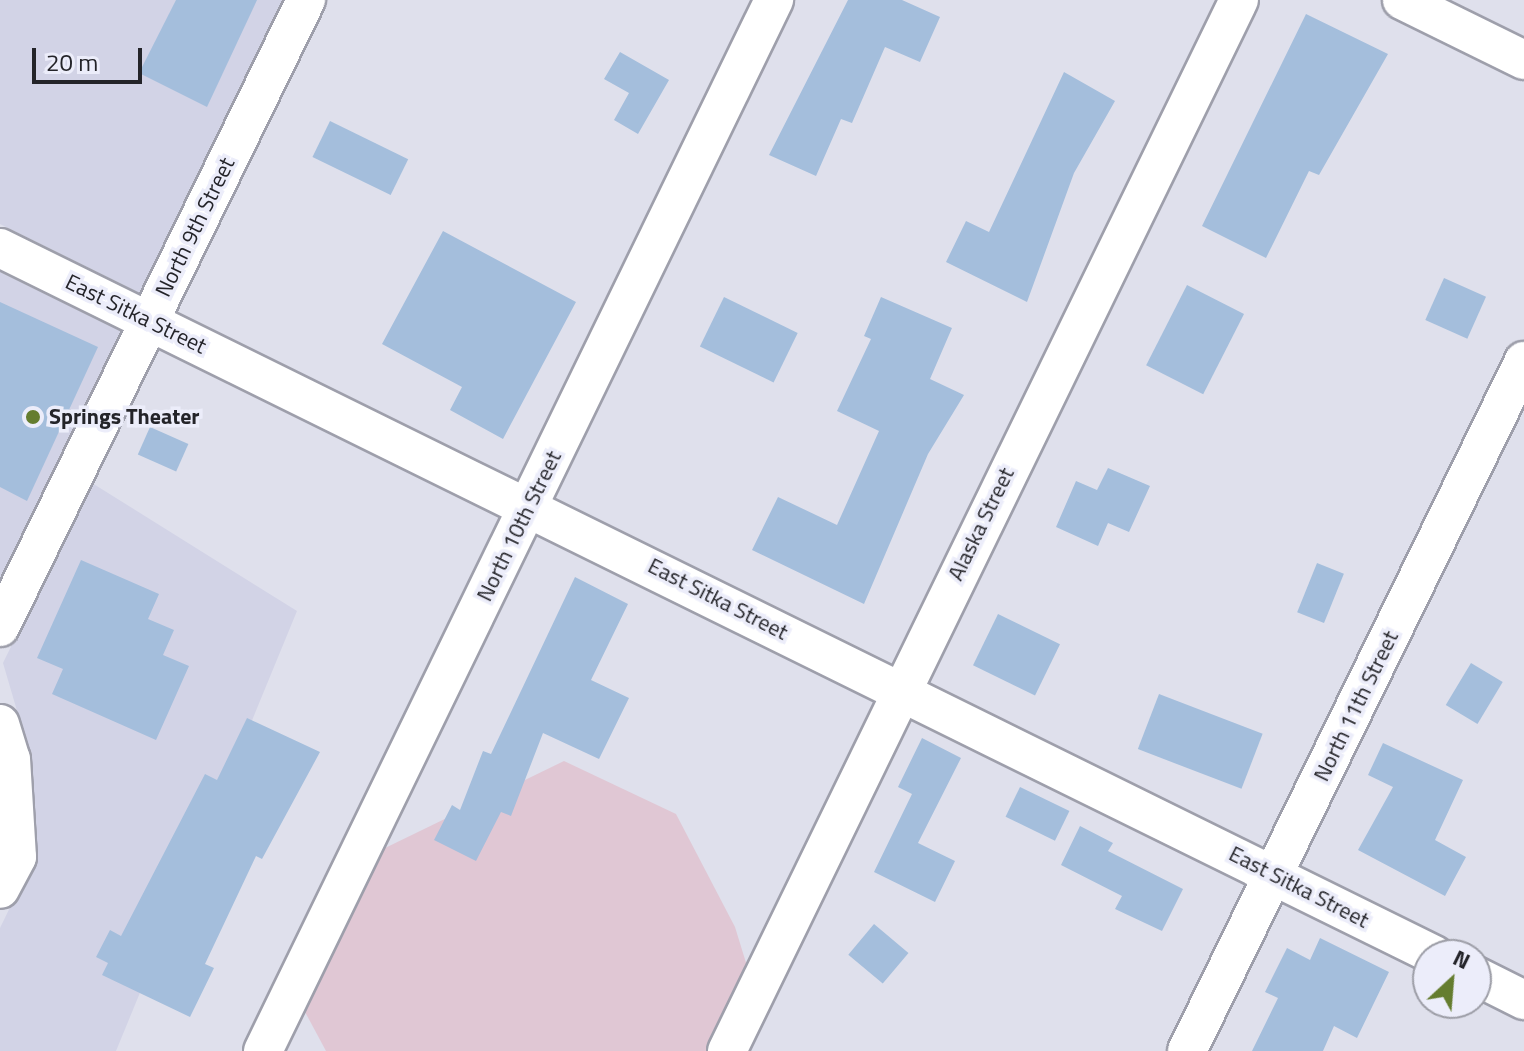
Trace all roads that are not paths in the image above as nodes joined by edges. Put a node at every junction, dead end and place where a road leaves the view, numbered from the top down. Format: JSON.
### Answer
{"nodes":[{"id":1,"x":306,"y":0,"type":"edge"},
{"id":2,"x":774,"y":0,"type":"edge"},
{"id":3,"x":1239,"y":0,"type":"edge"},
{"id":4,"x":1402,"y":0,"type":"edge"},
{"id":5,"x":1524,"y":60,"type":"edge"},
{"id":6,"x":0,"y":248,"type":"edge"},
{"id":7,"x":150,"y":321,"type":"junction"},
{"id":8,"x":1524,"y":361,"type":"edge"},
{"id":9,"x":530,"y":503,"type":"junction"},
{"id":10,"x":0,"y":627,"type":"edge"},
{"id":11,"x":899,"y":690,"type":"junction"},
{"id":12,"x":0,"y":724,"type":"edge"},
{"id":13,"x":1274,"y":874,"type":"junction"},
{"id":14,"x":0,"y":889,"type":"edge"},
{"id":15,"x":1412,"y":944,"type":"edge"},
{"id":16,"x":1492,"y":984,"type":"edge"},
{"id":17,"x":1524,"y":1000,"type":"edge"},
{"id":18,"x":263,"y":1051,"type":"edge"},
{"id":19,"x":727,"y":1051,"type":"edge"},
{"id":20,"x":1187,"y":1051,"type":"edge"}],
"edges":[{"from":1,"to":7,"type":"street","name":"North 9th Street"},
{"from":2,"to":9,"type":"street","name":"North 10th Street"},
{"from":3,"to":11,"type":"street","name":"Alaska Street"},
{"from":4,"to":5,"type":"street"},
{"from":6,"to":7,"type":"street","name":"East Sitka Street"},
{"from":7,"to":9,"type":"street","name":"East Sitka Street"},
{"from":7,"to":10,"type":"street","name":"North 9th Street"},
{"from":8,"to":13,"type":"street","name":"North 11th Street"},
{"from":9,"to":11,"type":"street","name":"East Sitka Street"},
{"from":9,"to":18,"type":"street","name":"North 10th Street"},
{"from":11,"to":13,"type":"street","name":"East Sitka Street"},
{"from":11,"to":19,"type":"street","name":"Alaska Street"},
{"from":12,"to":14,"type":"street"},
{"from":13,"to":15,"type":"street","name":"East Sitka Street"},
{"from":13,"to":20,"type":"street","name":"North 11th Street"},
{"from":16,"to":17,"type":"street"}]}
